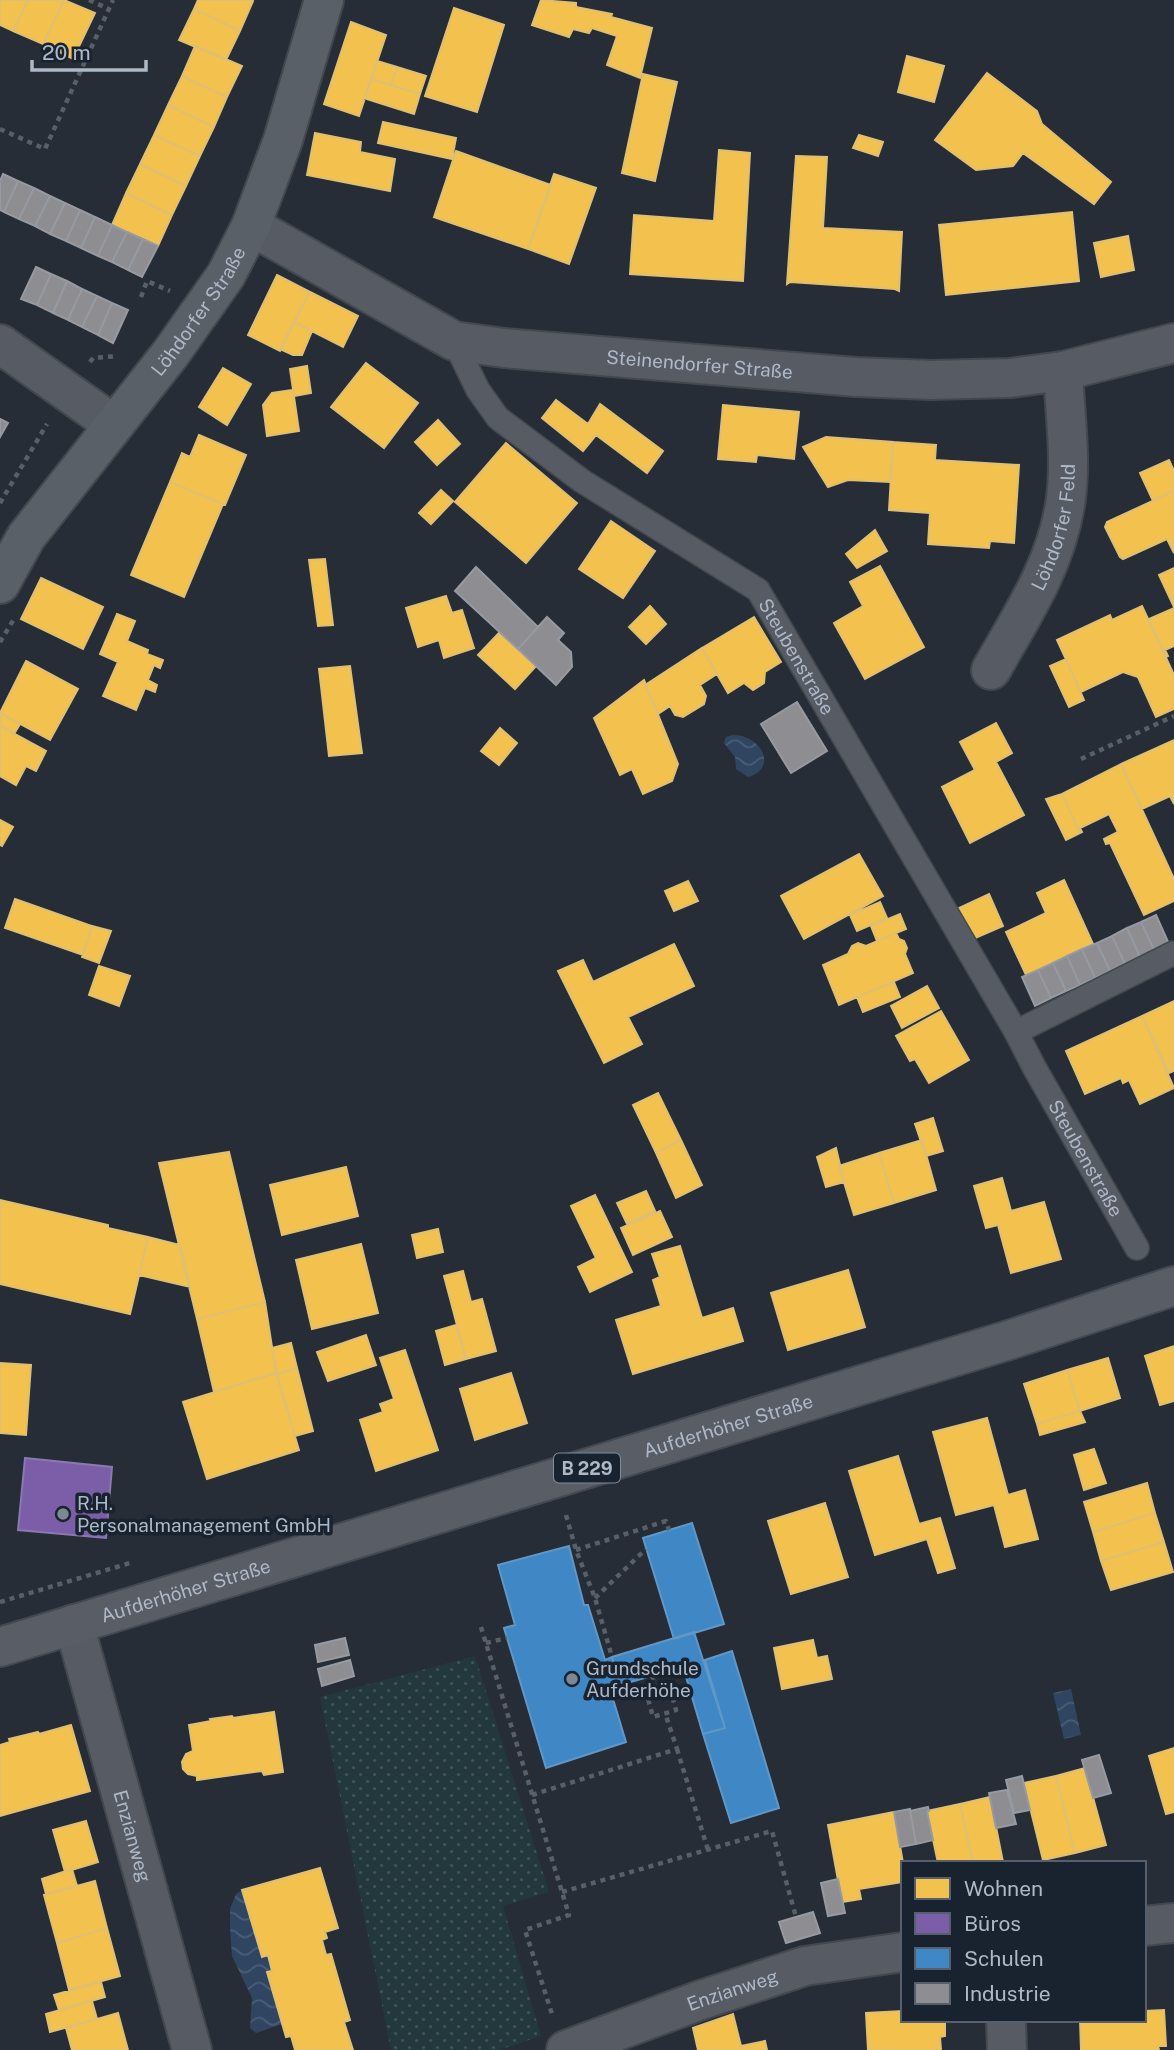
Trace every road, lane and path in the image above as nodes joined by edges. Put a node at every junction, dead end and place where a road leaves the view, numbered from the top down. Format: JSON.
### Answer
{"nodes":[{"id":1,"x":89,"y":0,"type":"edge"},
{"id":2,"x":113,"y":0,"type":"edge"},
{"id":3,"x":324,"y":0,"type":"edge"},
{"id":4,"x":109,"y":9,"type":"junction"},
{"id":5,"x":0,"y":128,"type":"edge"},
{"id":6,"x":251,"y":226,"type":"junction"},
{"id":7,"x":178,"y":294,"type":"dead end"},
{"id":8,"x":141,"y":297,"type":"dead end"},
{"id":9,"x":454,"y":341,"type":"junction"},
{"id":10,"x":1174,"y":343,"type":"edge"},
{"id":11,"x":0,"y":344,"type":"edge"},
{"id":12,"x":127,"y":355,"type":"dead end"},
{"id":13,"x":1063,"y":371,"type":"junction"},
{"id":14,"x":70,"y":392,"type":"junction"},
{"id":15,"x":113,"y":424,"type":"junction"},
{"id":16,"x":0,"y":503,"type":"edge"},
{"id":17,"x":0,"y":584,"type":"edge"},
{"id":18,"x":991,"y":670,"type":"dead end"},
{"id":19,"x":1174,"y":716,"type":"edge"},
{"id":20,"x":1081,"y":759,"type":"dead end"},
{"id":21,"x":1174,"y":953,"type":"edge"},
{"id":22,"x":1017,"y":1032,"type":"junction"},
{"id":23,"x":1137,"y":1248,"type":"dead end"},
{"id":24,"x":1174,"y":1286,"type":"edge"},
{"id":25,"x":566,"y":1514,"type":"dead end"},
{"id":26,"x":669,"y":1530,"type":"dead end"},
{"id":27,"x":646,"y":1549,"type":"dead end"},
{"id":28,"x":576,"y":1550,"type":"junction"},
{"id":29,"x":595,"y":1598,"type":"junction"},
{"id":30,"x":74,"y":1624,"type":"junction"},
{"id":31,"x":481,"y":1627,"type":"dead end"},
{"id":32,"x":507,"y":1638,"type":"dead end"},
{"id":33,"x":486,"y":1643,"type":"junction"},
{"id":34,"x":0,"y":1647,"type":"edge"},
{"id":35,"x":612,"y":1657,"type":"dead end"},
{"id":36,"x":652,"y":1675,"type":"dead end"},
{"id":37,"x":658,"y":1692,"type":"junction"},
{"id":38,"x":691,"y":1693,"type":"dead end"},
{"id":39,"x":673,"y":1699,"type":"junction"},
{"id":40,"x":665,"y":1713,"type":"junction"},
{"id":41,"x":677,"y":1749,"type":"junction"},
{"id":42,"x":533,"y":1795,"type":"junction"},
{"id":43,"x":708,"y":1850,"type":"junction"},
{"id":44,"x":562,"y":1892,"type":"junction"},
{"id":45,"x":796,"y":1917,"type":"dead end"},
{"id":46,"x":1174,"y":1923,"type":"edge"},
{"id":47,"x":1146,"y":1926,"type":"edge"},
{"id":48,"x":901,"y":1952,"type":"edge"},
{"id":49,"x":1006,"y":2022,"type":"edge"},
{"id":50,"x":560,"y":2034,"type":"edge"},
{"id":51,"x":192,"y":2050,"type":"edge"},
{"id":52,"x":1007,"y":2050,"type":"edge"}],
"edges":[{"from":1,"to":4,"type":"path"},
{"from":2,"to":4,"type":"path"},
{"from":3,"to":6,"type":"main road","name":"Löhdorfer Straße"},
{"from":4,"to":5,"type":"path"},
{"from":6,"to":9,"type":"street","name":"Steinendorfer Straße"},
{"from":6,"to":15,"type":"main road","name":"Löhdorfer Straße"},
{"from":7,"to":8,"type":"path"},
{"from":9,"to":13,"type":"street","name":"Steinendorfer Straße"},
{"from":9,"to":22,"type":"lane","name":"Steubenstraße"},
{"from":10,"to":13,"type":"street","name":"Steinendorfer Straße"},
{"from":11,"to":14,"type":"street"},
{"from":12,"to":14,"type":"path"},
{"from":13,"to":18,"type":"street","name":"Löhdorfer Feld"},
{"from":14,"to":15,"type":"street"},
{"from":14,"to":16,"type":"path"},
{"from":15,"to":17,"type":"main road","name":"Löhdorfer Straße"},
{"from":19,"to":20,"type":"path"},
{"from":21,"to":22,"type":"lane"},
{"from":22,"to":23,"type":"lane","name":"Steubenstraße"},
{"from":24,"to":30,"type":"main road","name":"Aufderhöher Straße","number":"B 229"},
{"from":25,"to":28,"type":"path"},
{"from":26,"to":28,"type":"path"},
{"from":27,"to":29,"type":"path"},
{"from":28,"to":29,"type":"path"},
{"from":29,"to":35,"type":"path"},
{"from":30,"to":34,"type":"main road","name":"Aufderhöher Straße","number":"B 229"},
{"from":30,"to":51,"type":"street","name":"Enzianweg"},
{"from":31,"to":33,"type":"path"},
{"from":32,"to":33,"type":"path"},
{"from":33,"to":42,"type":"path"},
{"from":36,"to":37,"type":"path"},
{"from":37,"to":39,"type":"path"},
{"from":37,"to":40,"type":"path"},
{"from":38,"to":39,"type":"path"},
{"from":39,"to":40,"type":"path"},
{"from":40,"to":41,"type":"path"},
{"from":41,"to":42,"type":"path"},
{"from":41,"to":43,"type":"path"},
{"from":42,"to":44,"type":"path"},
{"from":43,"to":44,"type":"path"},
{"from":43,"to":45,"type":"path"},
{"from":44,"to":50,"type":"path"},
{"from":46,"to":47,"type":"street"},
{"from":48,"to":50,"type":"street","name":"Enzianweg"},
{"from":49,"to":52,"type":"street"}]}
